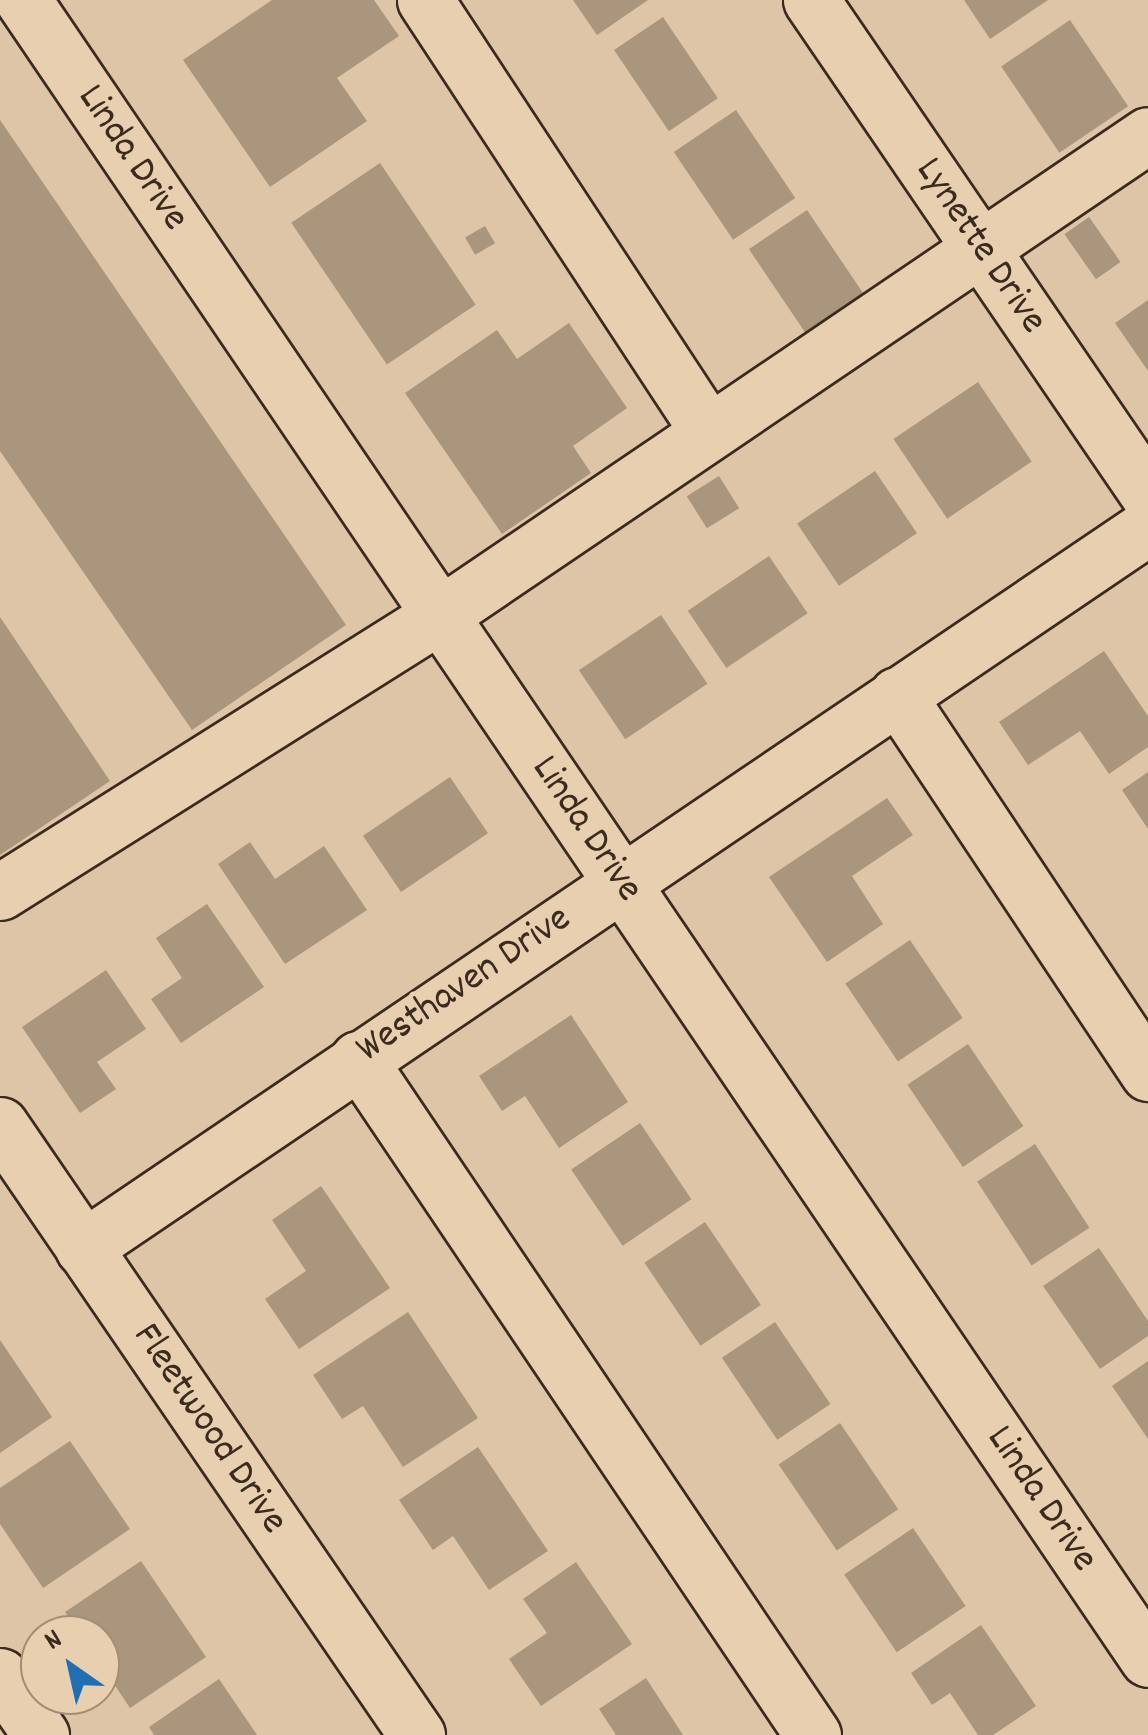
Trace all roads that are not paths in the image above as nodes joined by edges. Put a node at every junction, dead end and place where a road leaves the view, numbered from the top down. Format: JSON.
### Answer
{"nodes":[{"id":1,"x":23,"y":0,"type":"edge"},
{"id":2,"x":425,"y":0,"type":"edge"},
{"id":3,"x":811,"y":0,"type":"edge"},
{"id":4,"x":1148,"y":135,"type":"edge"},
{"id":5,"x":979,"y":247,"type":"junction"},
{"id":6,"x":708,"y":431,"type":"junction"},
{"id":7,"x":1148,"y":494,"type":"edge"},
{"id":8,"x":1148,"y":527,"type":"edge"},
{"id":9,"x":440,"y":615,"type":"junction"},
{"id":10,"x":896,"y":695,"type":"junction"},
{"id":11,"x":620,"y":881,"type":"junction"},
{"id":12,"x":0,"y":892,"type":"edge"},
{"id":13,"x":358,"y":1060,"type":"junction"},
{"id":14,"x":1148,"y":1072,"type":"edge"},
{"id":15,"x":0,"y":1125,"type":"edge"},
{"id":16,"x":83,"y":1248,"type":"junction"},
{"id":17,"x":1148,"y":1659,"type":"edge"},
{"id":18,"x":0,"y":1676,"type":"edge"},
{"id":19,"x":40,"y":1735,"type":"edge"},
{"id":20,"x":417,"y":1735,"type":"edge"},
{"id":21,"x":813,"y":1735,"type":"edge"}],
"edges":[{"from":1,"to":9,"type":"street","name":"Linda Drive"},
{"from":2,"to":6,"type":"street"},
{"from":3,"to":5,"type":"street","name":"Lynette Drive"},
{"from":4,"to":5,"type":"street"},
{"from":5,"to":6,"type":"street"},
{"from":5,"to":7,"type":"street","name":"Lynette Drive"},
{"from":6,"to":9,"type":"street"},
{"from":8,"to":10,"type":"street","name":"Westhaven Drive"},
{"from":9,"to":11,"type":"street","name":"Linda Drive"},
{"from":9,"to":12,"type":"street"},
{"from":10,"to":11,"type":"street","name":"Westhaven Drive"},
{"from":10,"to":14,"type":"street"},
{"from":11,"to":13,"type":"street","name":"Westhaven Drive"},
{"from":11,"to":17,"type":"street","name":"Linda Drive"},
{"from":13,"to":16,"type":"street","name":"Westhaven Drive"},
{"from":13,"to":21,"type":"street"},
{"from":15,"to":16,"type":"street","name":"Fleetwood Drive"},
{"from":16,"to":20,"type":"street","name":"Fleetwood Drive"},
{"from":18,"to":19,"type":"street"}]}
